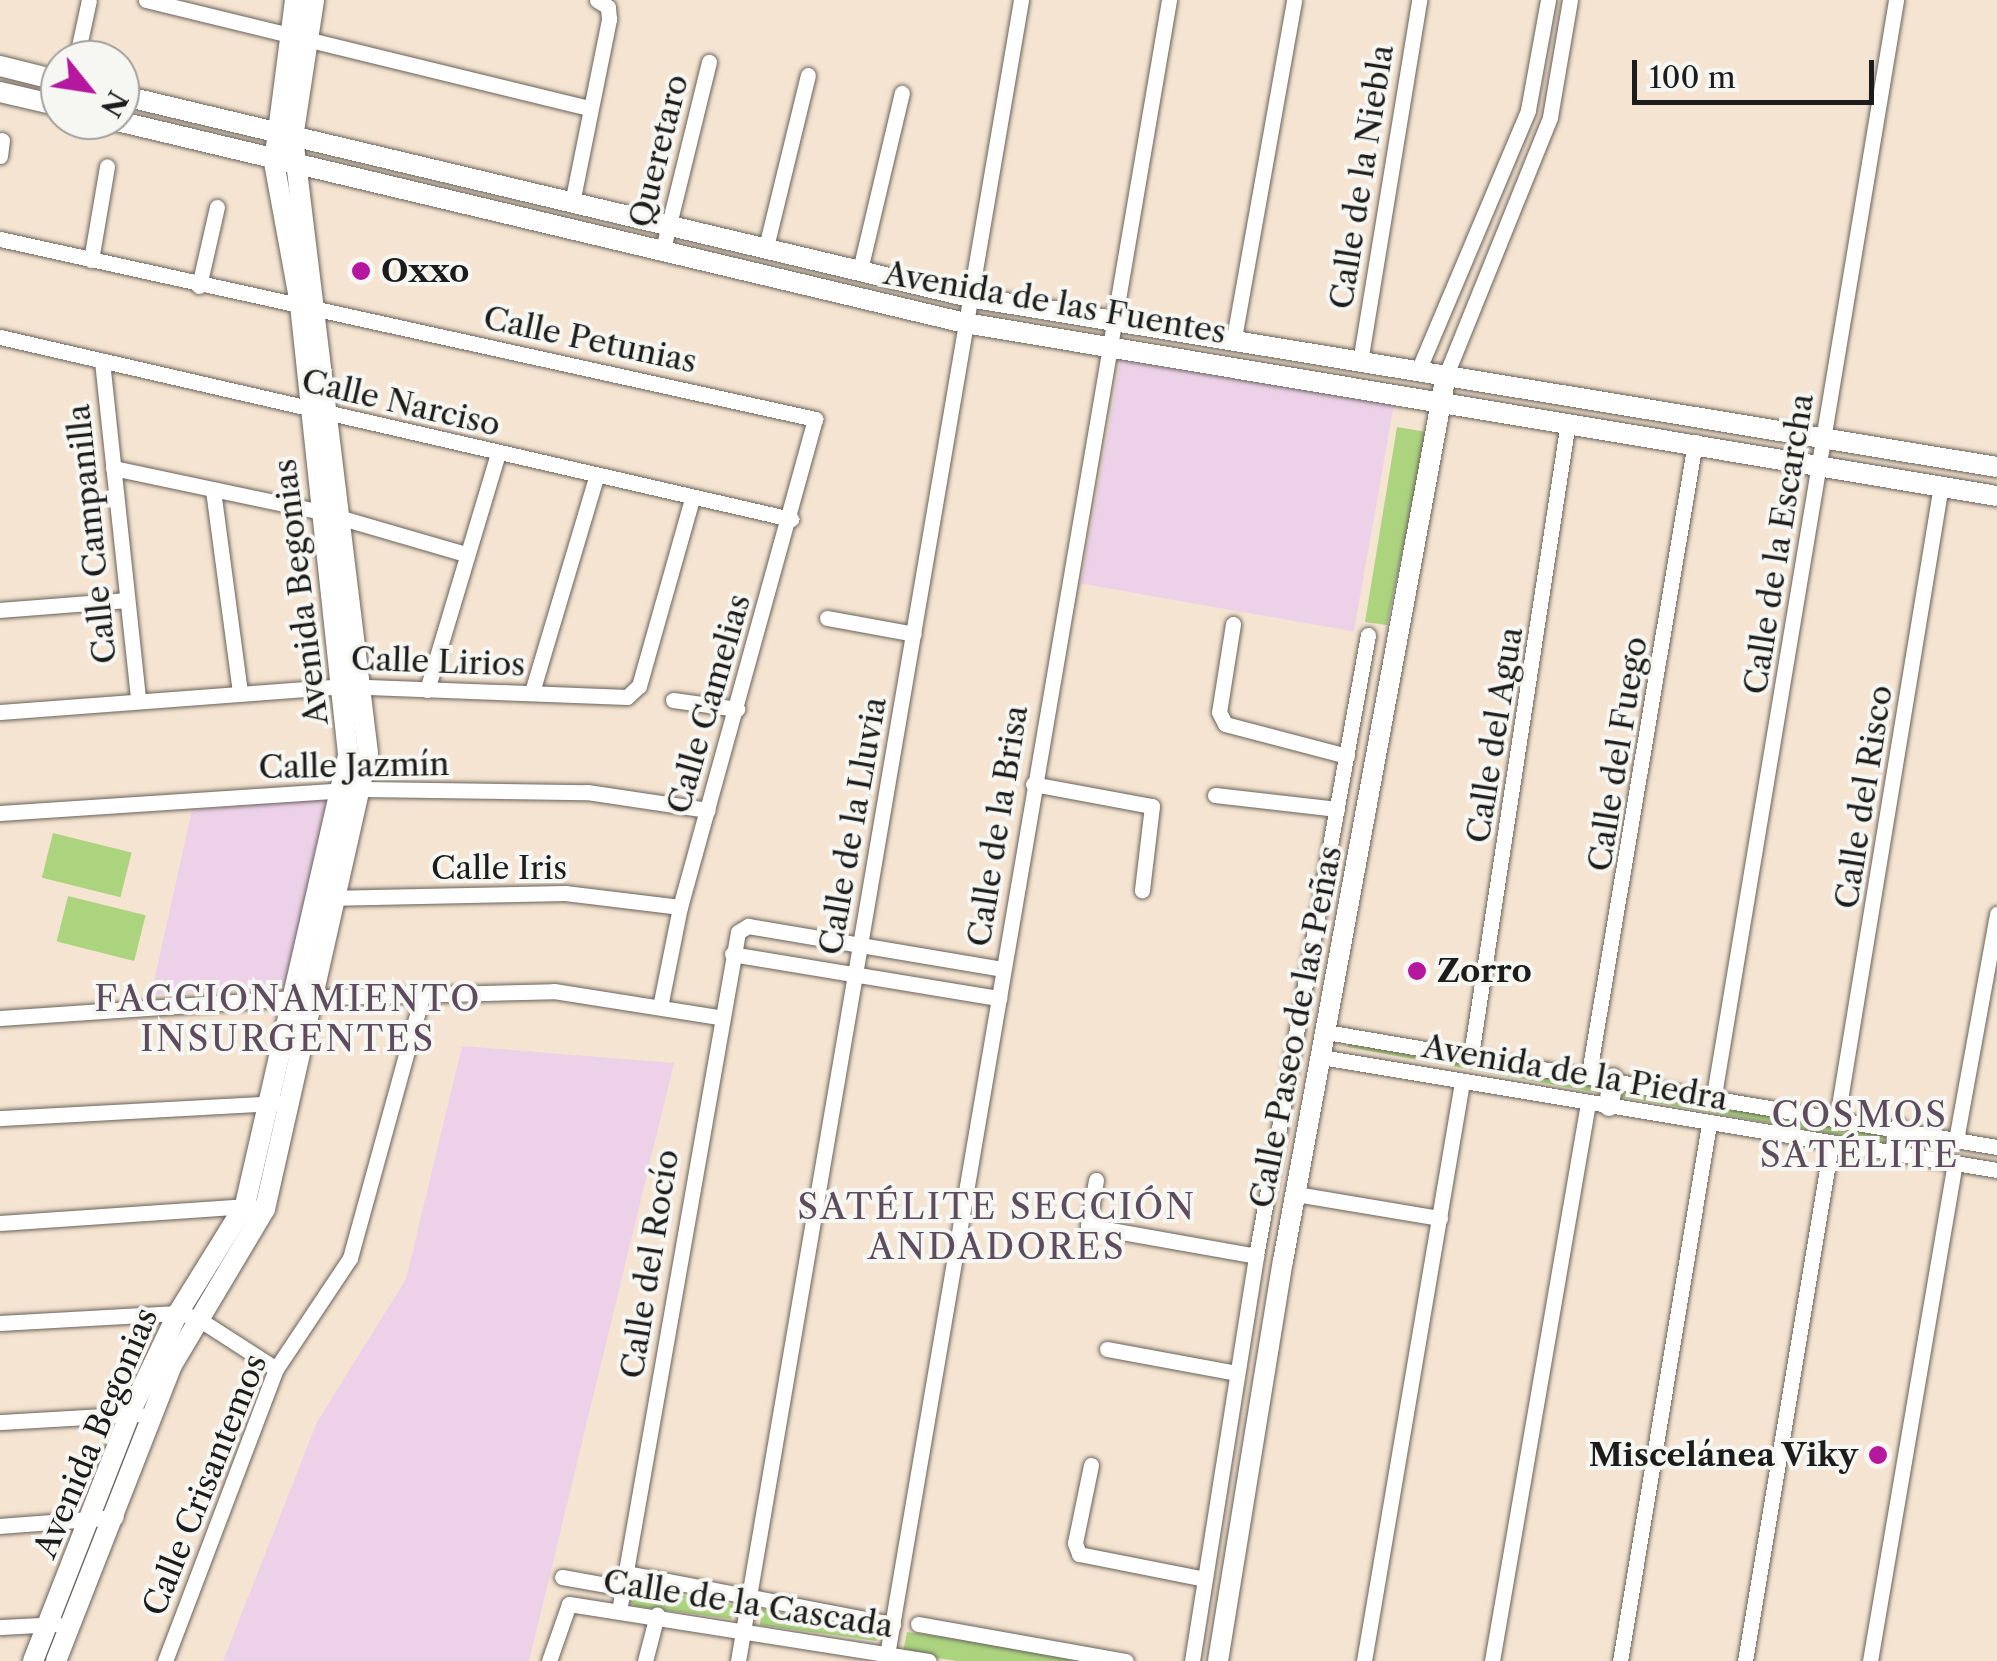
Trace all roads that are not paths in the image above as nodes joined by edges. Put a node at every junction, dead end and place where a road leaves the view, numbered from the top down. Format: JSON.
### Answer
{"nodes":[{"id":1,"x":89,"y":0,"type":"edge"},
{"id":2,"x":146,"y":0,"type":"edge"},
{"id":3,"x":296,"y":0,"type":"edge"},
{"id":4,"x":314,"y":0,"type":"edge"},
{"id":5,"x":1021,"y":0,"type":"edge"},
{"id":6,"x":1169,"y":0,"type":"edge"},
{"id":7,"x":1294,"y":0,"type":"edge"},
{"id":8,"x":1419,"y":0,"type":"edge"},
{"id":9,"x":1548,"y":0,"type":"edge"},
{"id":10,"x":1570,"y":0,"type":"edge"},
{"id":11,"x":1896,"y":0,"type":"edge"},
{"id":12,"x":602,"y":3,"type":"edge"},
{"id":13,"x":299,"y":38,"type":"junction"},
{"id":14,"x":80,"y":40,"type":"edge"},
{"id":15,"x":709,"y":62,"type":"dead end"},
{"id":16,"x":0,"y":66,"type":"edge"},
{"id":17,"x":40,"y":75,"type":"edge"},
{"id":18,"x":808,"y":75,"type":"dead end"},
{"id":19,"x":0,"y":92,"type":"edge"},
{"id":20,"x":902,"y":92,"type":"dead end"},
{"id":21,"x":40,"y":101,"type":"edge"},
{"id":22,"x":140,"y":101,"type":"edge"},
{"id":23,"x":590,"y":108,"type":"junction"},
{"id":24,"x":140,"y":127,"type":"edge"},
{"id":25,"x":283,"y":136,"type":"junction"},
{"id":26,"x":274,"y":162,"type":"junction"},
{"id":27,"x":107,"y":166,"type":"dead end"},
{"id":28,"x":296,"y":168,"type":"junction"},
{"id":29,"x":572,"y":198,"type":"junction"},
{"id":30,"x":217,"y":207,"type":"dead end"},
{"id":31,"x":670,"y":224,"type":"junction"},
{"id":32,"x":0,"y":239,"type":"edge"},
{"id":33,"x":766,"y":247,"type":"junction"},
{"id":34,"x":662,"y":252,"type":"junction"},
{"id":35,"x":90,"y":260,"type":"junction"},
{"id":36,"x":860,"y":270,"type":"junction"},
{"id":37,"x":199,"y":286,"type":"junction"},
{"id":38,"x":969,"y":296,"type":"junction"},
{"id":39,"x":309,"y":306,"type":"junction"},
{"id":40,"x":1112,"y":317,"type":"junction"},
{"id":41,"x":965,"y":322,"type":"junction"},
{"id":42,"x":0,"y":337,"type":"edge"},
{"id":43,"x":1234,"y":338,"type":"junction"},
{"id":44,"x":1107,"y":344,"type":"junction"},
{"id":45,"x":102,"y":361,"type":"junction"},
{"id":46,"x":1360,"y":362,"type":"junction"},
{"id":47,"x":1418,"y":371,"type":"junction"},
{"id":48,"x":1446,"y":375,"type":"junction"},
{"id":49,"x":1412,"y":399,"type":"junction"},
{"id":50,"x":1441,"y":404,"type":"junction"},
{"id":51,"x":319,"y":412,"type":"junction"},
{"id":52,"x":815,"y":418,"type":"joint"},
{"id":53,"x":1568,"y":422,"type":"junction"},
{"id":54,"x":1823,"y":433,"type":"junction"},
{"id":55,"x":1695,"y":442,"type":"junction"},
{"id":56,"x":498,"y":453,"type":"junction"},
{"id":57,"x":1816,"y":462,"type":"junction"},
{"id":58,"x":1997,"y":466,"type":"edge"},
{"id":59,"x":113,"y":468,"type":"junction"},
{"id":60,"x":596,"y":477,"type":"junction"},
{"id":61,"x":1942,"y":485,"type":"junction"},
{"id":62,"x":214,"y":490,"type":"junction"},
{"id":63,"x":1997,"y":496,"type":"edge"},
{"id":64,"x":692,"y":498,"type":"junction"},
{"id":65,"x":331,"y":515,"type":"junction"},
{"id":66,"x":790,"y":520,"type":"junction"},
{"id":67,"x":466,"y":554,"type":"junction"},
{"id":68,"x":127,"y":600,"type":"junction"},
{"id":69,"x":0,"y":610,"type":"edge"},
{"id":70,"x":827,"y":618,"type":"dead end"},
{"id":71,"x":1233,"y":624,"type":"dead end"},
{"id":72,"x":914,"y":634,"type":"junction"},
{"id":73,"x":1368,"y":635,"type":"dead end"},
{"id":74,"x":352,"y":687,"type":"junction"},
{"id":75,"x":427,"y":690,"type":"junction"},
{"id":76,"x":532,"y":692,"type":"junction"},
{"id":77,"x":240,"y":693,"type":"junction"},
{"id":78,"x":138,"y":700,"type":"junction"},
{"id":79,"x":673,"y":700,"type":"dead end"},
{"id":80,"x":736,"y":709,"type":"junction"},
{"id":81,"x":0,"y":712,"type":"edge"},
{"id":82,"x":1346,"y":756,"type":"junction"},
{"id":83,"x":1033,"y":784,"type":"junction"},
{"id":84,"x":351,"y":789,"type":"junction"},
{"id":85,"x":1215,"y":794,"type":"dead end"},
{"id":86,"x":1336,"y":809,"type":"junction"},
{"id":87,"x":708,"y":810,"type":"junction"},
{"id":88,"x":0,"y":813,"type":"edge"},
{"id":89,"x":1142,"y":890,"type":"dead end"},
{"id":90,"x":326,"y":898,"type":"junction"},
{"id":91,"x":680,"y":907,"type":"junction"},
{"id":92,"x":1997,"y":914,"type":"edge"},
{"id":93,"x":861,"y":946,"type":"junction"},
{"id":94,"x":732,"y":954,"type":"junction"},
{"id":95,"x":1004,"y":969,"type":"junction"},
{"id":96,"x":855,"y":976,"type":"junction"},
{"id":97,"x":422,"y":996,"type":"junction"},
{"id":98,"x":304,"y":998,"type":"junction"},
{"id":99,"x":999,"y":998,"type":"junction"},
{"id":100,"x":660,"y":1007,"type":"junction"},
{"id":101,"x":719,"y":1017,"type":"junction"},
{"id":102,"x":0,"y":1018,"type":"edge"},
{"id":103,"x":1326,"y":1032,"type":"junction"},
{"id":104,"x":1471,"y":1054,"type":"junction"},
{"id":105,"x":1321,"y":1057,"type":"junction"},
{"id":106,"x":1590,"y":1073,"type":"junction"},
{"id":107,"x":1614,"y":1078,"type":"junction"},
{"id":108,"x":1462,"y":1082,"type":"junction"},
{"id":109,"x":1714,"y":1096,"type":"junction"},
{"id":110,"x":281,"y":1103,"type":"junction"},
{"id":111,"x":1599,"y":1104,"type":"junction"},
{"id":112,"x":0,"y":1118,"type":"edge"},
{"id":113,"x":1837,"y":1118,"type":"junction"},
{"id":114,"x":1710,"y":1124,"type":"junction"},
{"id":115,"x":1899,"y":1128,"type":"junction"},
{"id":116,"x":1956,"y":1140,"type":"junction"},
{"id":117,"x":1832,"y":1145,"type":"junction"},
{"id":118,"x":1997,"y":1147,"type":"edge"},
{"id":119,"x":1895,"y":1154,"type":"junction"},
{"id":120,"x":1955,"y":1162,"type":"junction"},
{"id":121,"x":1997,"y":1170,"type":"edge"},
{"id":122,"x":1096,"y":1180,"type":"dead end"},
{"id":123,"x":1296,"y":1194,"type":"junction"},
{"id":124,"x":255,"y":1207,"type":"junction"},
{"id":125,"x":1440,"y":1218,"type":"junction"},
{"id":126,"x":0,"y":1223,"type":"edge"},
{"id":127,"x":1256,"y":1256,"type":"junction"},
{"id":128,"x":187,"y":1316,"type":"junction"},
{"id":129,"x":0,"y":1323,"type":"edge"},
{"id":130,"x":1107,"y":1349,"type":"dead end"},
{"id":131,"x":276,"y":1369,"type":"junction"},
{"id":132,"x":1237,"y":1372,"type":"junction"},
{"id":133,"x":130,"y":1412,"type":"junction"},
{"id":134,"x":153,"y":1415,"type":"junction"},
{"id":135,"x":0,"y":1422,"type":"edge"},
{"id":136,"x":1091,"y":1465,"type":"dead end"},
{"id":137,"x":92,"y":1516,"type":"junction"},
{"id":138,"x":116,"y":1516,"type":"junction"},
{"id":139,"x":0,"y":1526,"type":"edge"},
{"id":140,"x":562,"y":1577,"type":"dead end"},
{"id":141,"x":1205,"y":1580,"type":"junction"},
{"id":142,"x":625,"y":1581,"type":"junction"},
{"id":143,"x":750,"y":1595,"type":"junction"},
{"id":144,"x":618,"y":1610,"type":"junction"},
{"id":145,"x":657,"y":1615,"type":"junction"},
{"id":146,"x":48,"y":1624,"type":"junction"},
{"id":147,"x":71,"y":1624,"type":"junction"},
{"id":148,"x":893,"y":1624,"type":"junction"},
{"id":149,"x":918,"y":1624,"type":"dead end"},
{"id":150,"x":0,"y":1626,"type":"edge"},
{"id":151,"x":744,"y":1630,"type":"junction"},
{"id":152,"x":886,"y":1658,"type":"edge"},
{"id":153,"x":33,"y":1661,"type":"edge"},
{"id":154,"x":56,"y":1661,"type":"edge"},
{"id":155,"x":165,"y":1661,"type":"edge"},
{"id":156,"x":549,"y":1661,"type":"edge"},
{"id":157,"x":645,"y":1661,"type":"edge"},
{"id":158,"x":738,"y":1661,"type":"edge"},
{"id":159,"x":929,"y":1661,"type":"edge"},
{"id":160,"x":1126,"y":1661,"type":"edge"},
{"id":161,"x":1192,"y":1661,"type":"edge"},
{"id":162,"x":1218,"y":1661,"type":"edge"},
{"id":163,"x":1364,"y":1661,"type":"edge"},
{"id":164,"x":1492,"y":1661,"type":"edge"},
{"id":165,"x":1620,"y":1661,"type":"edge"},
{"id":166,"x":1745,"y":1661,"type":"edge"},
{"id":167,"x":1870,"y":1661,"type":"edge"}],
"edges":[{"from":1,"to":14,"type":"street"},
{"from":2,"to":13,"type":"street"},
{"from":3,"to":13,"type":"main road","name":"Avenida Begonias"},
{"from":4,"to":13,"type":"main road","name":"Avenida Begonias"},
{"from":5,"to":38,"type":"street","name":"Calle de la Lluvia"},
{"from":6,"to":40,"type":"street","name":"Calle de la Brisa"},
{"from":7,"to":43,"type":"street"},
{"from":8,"to":46,"type":"street","name":"Calle de la Niebla"},
{"from":9,"to":47,"type":"street"},
{"from":10,"to":48,"type":"street"},
{"from":11,"to":54,"type":"street","name":"Calle de la Escarcha"},
{"from":12,"to":23,"type":"street"},
{"from":13,"to":23,"type":"street"},
{"from":13,"to":25,"type":"main road","name":"Avenida Begonias"},
{"from":15,"to":31,"type":"street","name":"Queretaro"},
{"from":16,"to":17,"type":"main road"},
{"from":18,"to":33,"type":"street"},
{"from":19,"to":21,"type":"main road"},
{"from":20,"to":36,"type":"street"},
{"from":22,"to":25,"type":"main road","name":"Avenida de las Fuentes"},
{"from":23,"to":29,"type":"street"},
{"from":24,"to":26,"type":"main road","name":"Avenida de las Fuentes"},
{"from":25,"to":26,"type":"main road","name":"Avenida Begonias"},
{"from":25,"to":28,"type":"main road","name":"Avenida Begonias"},
{"from":25,"to":29,"type":"main road","name":"Avenida de las Fuentes"},
{"from":26,"to":28,"type":"main road","name":"Avenida de las Fuentes"},
{"from":26,"to":39,"type":"main road","name":"Avenida Begonias"},
{"from":27,"to":35,"type":"street"},
{"from":28,"to":34,"type":"main road","name":"Avenida de las Fuentes"},
{"from":28,"to":39,"type":"main road","name":"Avenida Begonias"},
{"from":29,"to":31,"type":"main road","name":"Avenida de las Fuentes"},
{"from":30,"to":37,"type":"street"},
{"from":31,"to":33,"type":"main road","name":"Avenida de las Fuentes"},
{"from":31,"to":34,"type":"street","name":"Queretaro"},
{"from":32,"to":35,"type":"street","name":"Calle Petunias"},
{"from":33,"to":36,"type":"main road","name":"Avenida de las Fuentes"},
{"from":34,"to":41,"type":"main road","name":"Avenida de las Fuentes"},
{"from":35,"to":37,"type":"street","name":"Calle Petunias"},
{"from":36,"to":38,"type":"main road","name":"Avenida de las Fuentes"},
{"from":37,"to":39,"type":"street","name":"Calle Petunias"},
{"from":38,"to":40,"type":"main road","name":"Avenida de las Fuentes"},
{"from":38,"to":41,"type":"street","name":"Calle de la Lluvia"},
{"from":39,"to":51,"type":"main road","name":"Avenida Begonias"},
{"from":39,"to":52,"type":"street","name":"Calle Petunias"},
{"from":40,"to":43,"type":"main road","name":"Avenida de las Fuentes"},
{"from":40,"to":44,"type":"street","name":"Calle de la Brisa"},
{"from":41,"to":44,"type":"main road","name":"Avenida de las Fuentes"},
{"from":41,"to":72,"type":"street","name":"Calle de la Lluvia"},
{"from":42,"to":45,"type":"street","name":"Calle Narciso"},
{"from":43,"to":46,"type":"main road","name":"Avenida de las Fuentes"},
{"from":44,"to":49,"type":"main road","name":"Avenida de las Fuentes"},
{"from":44,"to":83,"type":"street","name":"Calle de la Brisa"},
{"from":45,"to":51,"type":"street","name":"Calle Narciso"},
{"from":45,"to":59,"type":"street","name":"Calle Campanilla"},
{"from":46,"to":47,"type":"main road","name":"Avenida de las Fuentes"},
{"from":47,"to":48,"type":"main road","name":"Avenida de las Fuentes"},
{"from":47,"to":49,"type":"main road"},
{"from":48,"to":50,"type":"main road","name":"Calle Paseo de las Peñas"},
{"from":48,"to":54,"type":"main road","name":"Avenida de las Fuentes"},
{"from":49,"to":50,"type":"main road","name":"Avenida de las Fuentes"},
{"from":50,"to":53,"type":"main road","name":"Avenida de las Fuentes"},
{"from":50,"to":103,"type":"main road","name":"Calle Paseo de las Peñas"},
{"from":51,"to":56,"type":"street","name":"Calle Narciso"},
{"from":51,"to":65,"type":"main road","name":"Avenida Begonias"},
{"from":52,"to":66,"type":"street","name":"Calle Camelias"},
{"from":53,"to":55,"type":"main road","name":"Avenida de las Fuentes"},
{"from":53,"to":104,"type":"street","name":"Calle del Agua"},
{"from":54,"to":57,"type":"street","name":"Calle de la Escarcha"},
{"from":54,"to":58,"type":"main road","name":"Avenida de las Fuentes"},
{"from":55,"to":57,"type":"main road","name":"Avenida de las Fuentes"},
{"from":55,"to":106,"type":"street","name":"Calle del Fuego"},
{"from":56,"to":60,"type":"street","name":"Calle Narciso"},
{"from":56,"to":67,"type":"street"},
{"from":57,"to":61,"type":"main road","name":"Avenida de las Fuentes"},
{"from":57,"to":109,"type":"street","name":"Calle de la Escarcha"},
{"from":59,"to":62,"type":"street"},
{"from":59,"to":68,"type":"street","name":"Calle Campanilla"},
{"from":60,"to":64,"type":"street","name":"Calle Narciso"},
{"from":60,"to":76,"type":"street"},
{"from":61,"to":63,"type":"main road","name":"Avenida de las Fuentes"},
{"from":61,"to":113,"type":"street","name":"Calle del Risco"},
{"from":62,"to":65,"type":"street"},
{"from":62,"to":77,"type":"street"},
{"from":64,"to":66,"type":"street","name":"Calle Narciso"},
{"from":64,"to":76,"type":"street","name":"Calle Lirios"},
{"from":65,"to":67,"type":"street"},
{"from":65,"to":74,"type":"main road","name":"Avenida Begonias"},
{"from":66,"to":80,"type":"street","name":"Calle Camelias"},
{"from":67,"to":75,"type":"street"},
{"from":68,"to":69,"type":"street"},
{"from":68,"to":78,"type":"street","name":"Calle Campanilla"},
{"from":70,"to":72,"type":"street"},
{"from":71,"to":82,"type":"street"},
{"from":72,"to":93,"type":"street","name":"Calle de la Lluvia"},
{"from":73,"to":82,"type":"street","name":"Calle Paseo de las Peñas"},
{"from":74,"to":75,"type":"street","name":"Calle Lirios"},
{"from":74,"to":77,"type":"street","name":"Calle Lirios"},
{"from":74,"to":84,"type":"main road","name":"Avenida Begonias"},
{"from":75,"to":76,"type":"street","name":"Calle Lirios"},
{"from":77,"to":78,"type":"street","name":"Calle Lirios"},
{"from":78,"to":81,"type":"street","name":"Calle Lirios"},
{"from":79,"to":80,"type":"street"},
{"from":80,"to":87,"type":"street","name":"Calle Camelias"},
{"from":82,"to":86,"type":"street","name":"Calle Paseo de las Peñas"},
{"from":83,"to":89,"type":"street"},
{"from":83,"to":95,"type":"street","name":"Calle de la Brisa"},
{"from":84,"to":87,"type":"street","name":"Calle Jazmín"},
{"from":84,"to":88,"type":"street","name":"Calle Jazmín"},
{"from":84,"to":90,"type":"main road","name":"Avenida Begonias"},
{"from":85,"to":86,"type":"street"},
{"from":86,"to":127,"type":"street","name":"Calle Paseo de las Peñas"},
{"from":87,"to":91,"type":"street","name":"Calle Camelias"},
{"from":90,"to":91,"type":"street","name":"Calle Iris"},
{"from":90,"to":98,"type":"main road","name":"Avenida Begonias"},
{"from":91,"to":100,"type":"street","name":"Calle Camelias"},
{"from":92,"to":116,"type":"street"},
{"from":93,"to":94,"type":"street","name":"Calle del Rocío"},
{"from":93,"to":95,"type":"street"},
{"from":93,"to":96,"type":"street","name":"Calle de la Lluvia"},
{"from":94,"to":96,"type":"street"},
{"from":94,"to":101,"type":"street","name":"Calle del Rocío"},
{"from":95,"to":99,"type":"street","name":"Calle de la Brisa"},
{"from":96,"to":99,"type":"street"},
{"from":96,"to":143,"type":"street","name":"Calle de la Lluvia"},
{"from":97,"to":98,"type":"street"},
{"from":97,"to":100,"type":"street"},
{"from":97,"to":131,"type":"street","name":"Calle Crisantemos"},
{"from":98,"to":102,"type":"street"},
{"from":98,"to":110,"type":"main road","name":"Avenida Begonias"},
{"from":99,"to":148,"type":"street","name":"Calle de la Brisa"},
{"from":100,"to":101,"type":"street"},
{"from":101,"to":142,"type":"street","name":"Calle del Rocío"},
{"from":103,"to":104,"type":"street","name":"Avenida de la Piedra"},
{"from":103,"to":105,"type":"main road","name":"Calle Paseo de las Peñas"},
{"from":104,"to":106,"type":"street","name":"Avenida de la Piedra"},
{"from":105,"to":108,"type":"street","name":"Avenida de la Piedra"},
{"from":105,"to":123,"type":"main road","name":"Calle Paseo de las Peñas"},
{"from":106,"to":107,"type":"street","name":"Avenida de la Piedra"},
{"from":107,"to":109,"type":"street","name":"Avenida de la Piedra"},
{"from":107,"to":111,"type":"main road"},
{"from":108,"to":111,"type":"street","name":"Avenida de la Piedra"},
{"from":108,"to":125,"type":"street"},
{"from":109,"to":113,"type":"street","name":"Avenida de la Piedra"},
{"from":110,"to":112,"type":"street"},
{"from":110,"to":124,"type":"main road","name":"Avenida Begonias"},
{"from":111,"to":114,"type":"street","name":"Avenida de la Piedra"},
{"from":111,"to":164,"type":"street"},
{"from":113,"to":115,"type":"street","name":"Avenida de la Piedra"},
{"from":114,"to":117,"type":"street","name":"Avenida de la Piedra"},
{"from":114,"to":165,"type":"street"},
{"from":115,"to":116,"type":"street","name":"Avenida de la Piedra"},
{"from":115,"to":119,"type":"main road"},
{"from":116,"to":118,"type":"street","name":"Avenida de la Piedra"},
{"from":117,"to":119,"type":"street","name":"Avenida de la Piedra"},
{"from":117,"to":166,"type":"street"},
{"from":119,"to":120,"type":"street","name":"Avenida de la Piedra"},
{"from":120,"to":121,"type":"street","name":"Avenida de la Piedra"},
{"from":120,"to":167,"type":"street"},
{"from":122,"to":127,"type":"street"},
{"from":123,"to":125,"type":"street"},
{"from":123,"to":162,"type":"main road","name":"Calle Paseo de las Peñas"},
{"from":124,"to":126,"type":"street"},
{"from":124,"to":128,"type":"main road","name":"Avenida Begonias"},
{"from":125,"to":163,"type":"street"},
{"from":127,"to":132,"type":"street","name":"Calle Paseo de las Peñas"},
{"from":128,"to":129,"type":"street"},
{"from":128,"to":131,"type":"street"},
{"from":128,"to":133,"type":"main road","name":"Avenida Begonias"},
{"from":128,"to":134,"type":"main road","name":"Avenida Begonias"},
{"from":130,"to":132,"type":"street"},
{"from":131,"to":155,"type":"street","name":"Calle Crisantemos"},
{"from":132,"to":141,"type":"street","name":"Calle Paseo de las Peñas"},
{"from":133,"to":134,"type":"street"},
{"from":133,"to":135,"type":"street"},
{"from":133,"to":137,"type":"main road","name":"Avenida Begonias"},
{"from":134,"to":138,"type":"main road","name":"Avenida Begonias"},
{"from":136,"to":141,"type":"street"},
{"from":137,"to":138,"type":"street"},
{"from":137,"to":139,"type":"street"},
{"from":137,"to":146,"type":"main road","name":"Avenida Begonias"},
{"from":138,"to":147,"type":"main road","name":"Avenida Begonias"},
{"from":140,"to":142,"type":"street","name":"Calle de la Cascada"},
{"from":141,"to":161,"type":"street","name":"Calle Paseo de las Peñas"},
{"from":142,"to":143,"type":"street","name":"Calle de la Cascada"},
{"from":142,"to":144,"type":"street","name":"Calle del Rocío"},
{"from":143,"to":148,"type":"street","name":"Calle de la Cascada"},
{"from":143,"to":151,"type":"street","name":"Calle de la Lluvia"},
{"from":144,"to":145,"type":"street","name":"Calle de la Cascada"},
{"from":144,"to":156,"type":"street","name":"Calle de la Cascada"},
{"from":145,"to":151,"type":"street","name":"Calle de la Cascada"},
{"from":145,"to":157,"type":"street"},
{"from":146,"to":147,"type":"street"},
{"from":146,"to":150,"type":"street"},
{"from":146,"to":153,"type":"main road","name":"Avenida Begonias"},
{"from":147,"to":154,"type":"main road","name":"Avenida Begonias"},
{"from":148,"to":152,"type":"street","name":"Calle de la Brisa"},
{"from":149,"to":160,"type":"street","name":"Calle de la Cascada"},
{"from":151,"to":152,"type":"street","name":"Calle de la Cascada"},
{"from":151,"to":158,"type":"street","name":"Calle de la Lluvia"},
{"from":152,"to":159,"type":"street","name":"Calle de la Cascada"}]}
